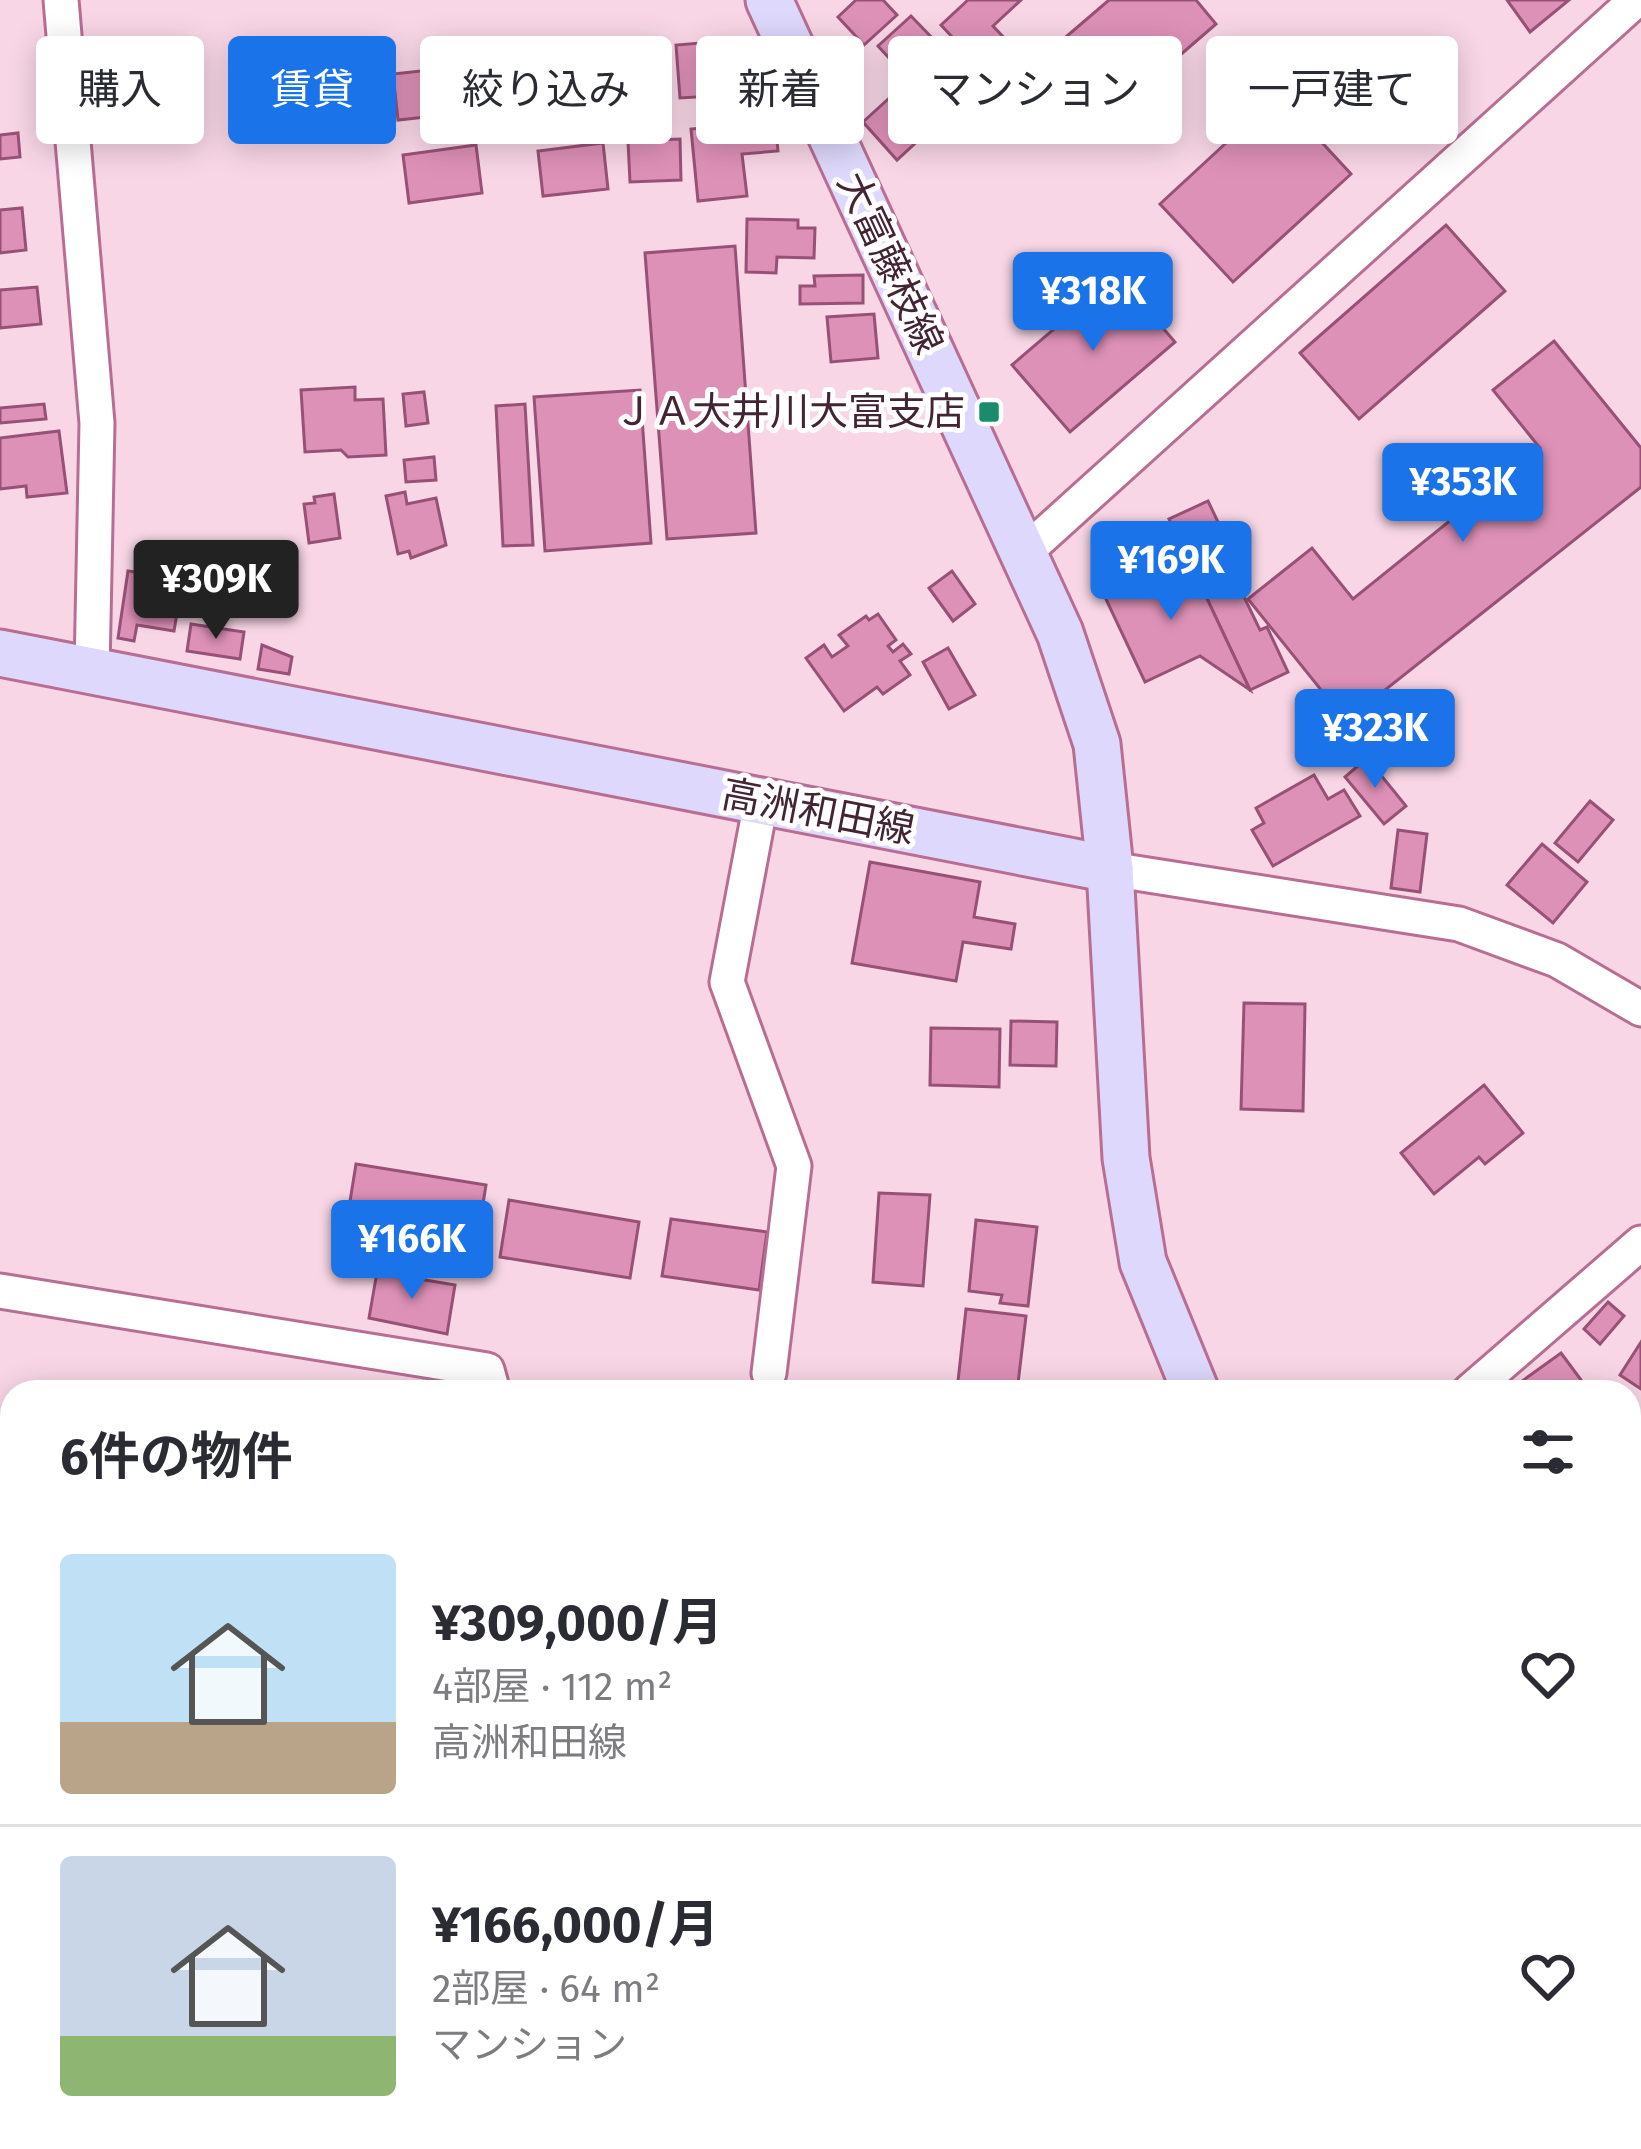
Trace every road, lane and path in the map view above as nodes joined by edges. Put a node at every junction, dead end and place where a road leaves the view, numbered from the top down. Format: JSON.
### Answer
{"nodes":[{"id":1,"x":61,"y":0,"type":"edge"},
{"id":2,"x":769,"y":0,"type":"edge"},
{"id":3,"x":1636,"y":0,"type":"edge"},
{"id":4,"x":1023,"y":554,"type":"junction"},
{"id":5,"x":0,"y":653,"type":"edge"},
{"id":6,"x":92,"y":670,"type":"junction"},
{"id":7,"x":761,"y":802,"type":"junction"},
{"id":8,"x":1110,"y":869,"type":"junction"},
{"id":9,"x":1641,"y":1010,"type":"edge"},
{"id":10,"x":1641,"y":1243,"type":"edge"},
{"id":11,"x":0,"y":1291,"type":"edge"},
{"id":12,"x":769,"y":1373,"type":"dead end"},
{"id":13,"x":490,"y":1380,"type":"edge"},
{"id":14,"x":1191,"y":1380,"type":"edge"},
{"id":15,"x":1483,"y":1380,"type":"edge"}],
"edges":[{"from":1,"to":6,"type":"street"},
{"from":2,"to":4,"type":"main road","name":"大富藤枝線"},
{"from":3,"to":4,"type":"street"},
{"from":4,"to":8,"type":"main road","name":"大富藤枝線"},
{"from":5,"to":6,"type":"main road","name":"高洲和田線"},
{"from":6,"to":7,"type":"main road","name":"高洲和田線"},
{"from":7,"to":8,"type":"main road","name":"高洲和田線"},
{"from":7,"to":12,"type":"street"},
{"from":8,"to":9,"type":"street"},
{"from":8,"to":14,"type":"main road"},
{"from":10,"to":15,"type":"street"},
{"from":11,"to":13,"type":"street"}]}
